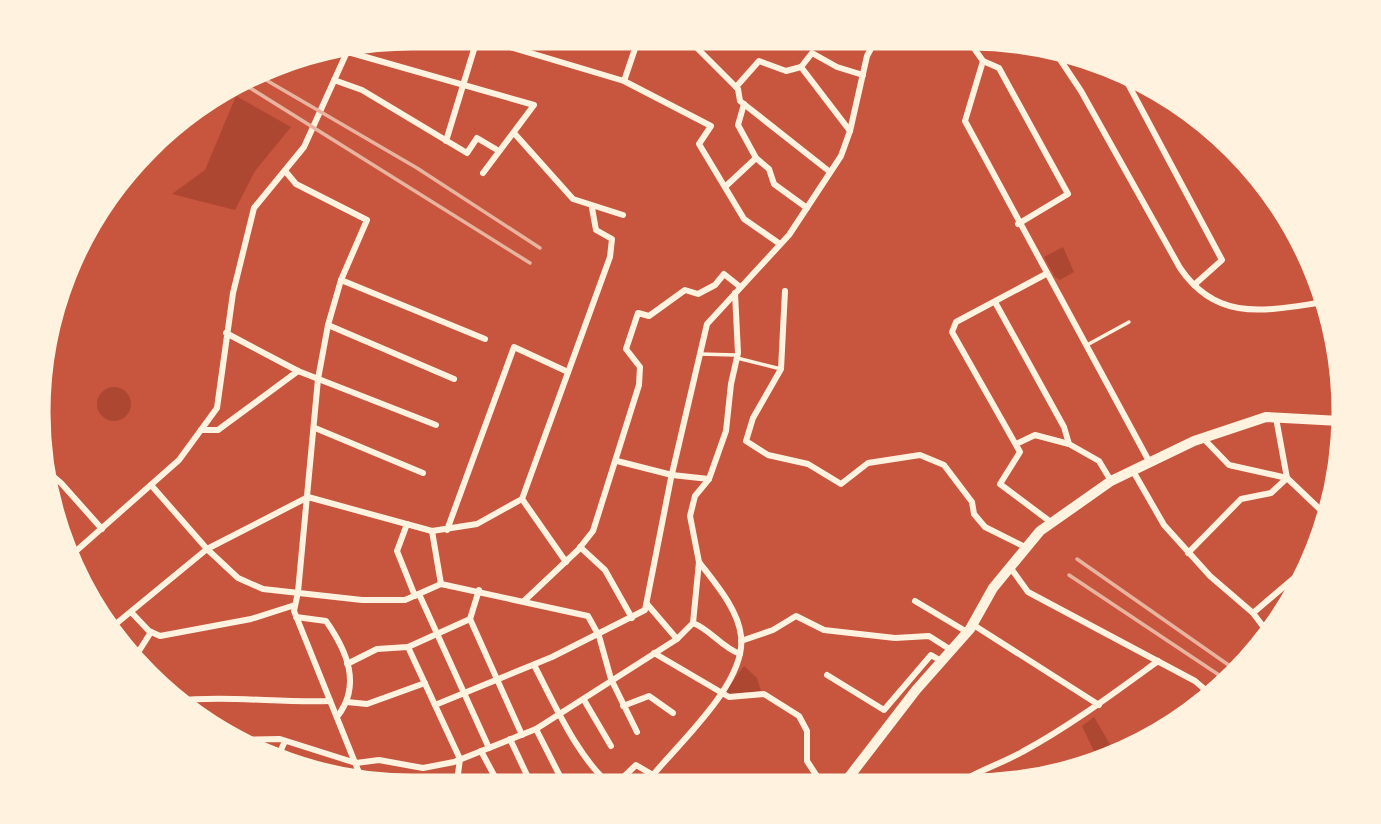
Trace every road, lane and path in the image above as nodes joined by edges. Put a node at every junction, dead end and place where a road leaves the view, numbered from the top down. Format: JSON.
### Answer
{"nodes":[{"id":1,"x":475,"y":46,"type":"edge"},
{"id":2,"x":510,"y":46,"type":"edge"},
{"id":3,"x":636,"y":46,"type":"edge"},
{"id":4,"x":693,"y":46,"type":"edge"},
{"id":5,"x":872,"y":46,"type":"edge"},
{"id":6,"x":972,"y":46,"type":"edge"},
{"id":7,"x":696,"y":47,"type":"joint"},
{"id":8,"x":348,"y":52,"type":"joint"},
{"id":9,"x":1058,"y":57,"type":"edge"},
{"id":10,"x":983,"y":61,"type":"junction"},
{"id":11,"x":801,"y":67,"type":"junction"},
{"id":12,"x":863,"y":75,"type":"junction"},
{"id":13,"x":334,"y":80,"type":"junction"},
{"id":14,"x":624,"y":81,"type":"junction"},
{"id":15,"x":1126,"y":81,"type":"edge"},
{"id":16,"x":463,"y":85,"type":"junction"},
{"id":17,"x":736,"y":87,"type":"junction"},
{"id":18,"x":744,"y":104,"type":"junction"},
{"id":19,"x":850,"y":131,"type":"junction"},
{"id":20,"x":514,"y":133,"type":"junction"},
{"id":21,"x":446,"y":141,"type":"junction"},
{"id":22,"x":499,"y":151,"type":"junction"},
{"id":23,"x":756,"y":158,"type":"junction"},
{"id":24,"x":286,"y":172,"type":"junction"},
{"id":25,"x":830,"y":172,"type":"junction"},
{"id":26,"x":483,"y":173,"type":"dead end"},
{"id":27,"x":726,"y":186,"type":"junction"},
{"id":28,"x":592,"y":208,"type":"junction"},
{"id":29,"x":807,"y":208,"type":"junction"},
{"id":30,"x":623,"y":215,"type":"dead end"},
{"id":31,"x":1018,"y":224,"type":"junction"},
{"id":32,"x":780,"y":244,"type":"junction"},
{"id":33,"x":1046,"y":274,"type":"junction"},
{"id":34,"x":341,"y":280,"type":"junction"},
{"id":35,"x":1194,"y":285,"type":"junction"},
{"id":36,"x":737,"y":288,"type":"junction"},
{"id":37,"x":785,"y":291,"type":"dead end"},
{"id":38,"x":995,"y":302,"type":"junction"},
{"id":39,"x":1319,"y":303,"type":"edge"},
{"id":40,"x":1129,"y":322,"type":"dead end"},
{"id":41,"x":328,"y":326,"type":"junction"},
{"id":42,"x":226,"y":333,"type":"junction"},
{"id":43,"x":485,"y":339,"type":"dead end"},
{"id":44,"x":1087,"y":345,"type":"junction"},
{"id":45,"x":700,"y":354,"type":"junction"},
{"id":46,"x":737,"y":358,"type":"junction"},
{"id":47,"x":781,"y":369,"type":"junction"},
{"id":48,"x":298,"y":371,"type":"junction"},
{"id":49,"x":568,"y":372,"type":"junction"},
{"id":50,"x":318,"y":379,"type":"junction"},
{"id":51,"x":453,"y":379,"type":"dead end"},
{"id":52,"x":1276,"y":418,"type":"junction"},
{"id":53,"x":1336,"y":421,"type":"edge"},
{"id":54,"x":436,"y":425,"type":"dead end"},
{"id":55,"x":315,"y":428,"type":"junction"},
{"id":56,"x":201,"y":430,"type":"junction"},
{"id":57,"x":1203,"y":438,"type":"junction"},
{"id":58,"x":1016,"y":444,"type":"junction"},
{"id":59,"x":1069,"y":444,"type":"junction"},
{"id":60,"x":617,"y":461,"type":"junction"},
{"id":61,"x":1150,"y":463,"type":"junction"},
{"id":62,"x":1133,"y":471,"type":"junction"},
{"id":63,"x":422,"y":473,"type":"dead end"},
{"id":64,"x":52,"y":475,"type":"edge"},
{"id":65,"x":672,"y":475,"type":"junction"},
{"id":66,"x":1287,"y":478,"type":"junction"},
{"id":67,"x":709,"y":480,"type":"junction"},
{"id":68,"x":1111,"y":481,"type":"junction"},
{"id":69,"x":151,"y":485,"type":"junction"},
{"id":70,"x":309,"y":497,"type":"junction"},
{"id":71,"x":522,"y":499,"type":"junction"},
{"id":72,"x":1322,"y":511,"type":"edge"},
{"id":73,"x":1052,"y":523,"type":"junction"},
{"id":74,"x":407,"y":524,"type":"junction"},
{"id":75,"x":102,"y":529,"type":"junction"},
{"id":76,"x":447,"y":530,"type":"junction"},
{"id":77,"x":432,"y":531,"type":"junction"},
{"id":78,"x":580,"y":547,"type":"junction"},
{"id":79,"x":1025,"y":547,"type":"junction"},
{"id":80,"x":207,"y":549,"type":"junction"},
{"id":81,"x":1188,"y":552,"type":"junction"},
{"id":82,"x":74,"y":553,"type":"edge"},
{"id":83,"x":566,"y":562,"type":"junction"},
{"id":84,"x":699,"y":562,"type":"junction"},
{"id":85,"x":1010,"y":567,"type":"junction"},
{"id":86,"x":1298,"y":574,"type":"edge"},
{"id":87,"x":440,"y":584,"type":"junction"},
{"id":88,"x":479,"y":590,"type":"junction"},
{"id":89,"x":298,"y":593,"type":"junction"},
{"id":90,"x":417,"y":595,"type":"junction"},
{"id":91,"x":524,"y":601,"type":"junction"},
{"id":92,"x":915,"y":601,"type":"dead end"},
{"id":93,"x":648,"y":604,"type":"junction"},
{"id":94,"x":295,"y":606,"type":"junction"},
{"id":95,"x":131,"y":612,"type":"junction"},
{"id":96,"x":1253,"y":613,"type":"junction"},
{"id":97,"x":296,"y":617,"type":"junction"},
{"id":98,"x":632,"y":618,"type":"junction"},
{"id":99,"x":470,"y":619,"type":"junction"},
{"id":100,"x":693,"y":623,"type":"junction"},
{"id":101,"x":113,"y":625,"type":"edge"},
{"id":102,"x":970,"y":628,"type":"junction"},
{"id":103,"x":1265,"y":628,"type":"edge"},
{"id":104,"x":151,"y":632,"type":"junction"},
{"id":105,"x":436,"y":634,"type":"junction"},
{"id":106,"x":599,"y":636,"type":"junction"},
{"id":107,"x":677,"y":639,"type":"junction"},
{"id":108,"x":741,"y":641,"type":"junction"},
{"id":109,"x":408,"y":646,"type":"junction"},
{"id":110,"x":951,"y":650,"type":"junction"},
{"id":111,"x":654,"y":653,"type":"junction"},
{"id":112,"x":740,"y":654,"type":"junction"},
{"id":113,"x":137,"y":655,"type":"edge"},
{"id":114,"x":941,"y":661,"type":"junction"},
{"id":115,"x":1158,"y":661,"type":"junction"},
{"id":116,"x":346,"y":664,"type":"junction"},
{"id":117,"x":534,"y":665,"type":"junction"},
{"id":118,"x":827,"y":675,"type":"dead end"},
{"id":119,"x":611,"y":679,"type":"junction"},
{"id":120,"x":499,"y":680,"type":"junction"},
{"id":121,"x":425,"y":682,"type":"junction"},
{"id":122,"x":1207,"y":691,"type":"edge"},
{"id":123,"x":462,"y":693,"type":"junction"},
{"id":124,"x":721,"y":694,"type":"junction"},
{"id":125,"x":186,"y":700,"type":"edge"},
{"id":126,"x":584,"y":700,"type":"junction"},
{"id":127,"x":330,"y":701,"type":"junction"},
{"id":128,"x":347,"y":702,"type":"junction"},
{"id":129,"x":435,"y":705,"type":"junction"},
{"id":130,"x":1099,"y":705,"type":"junction"},
{"id":131,"x":623,"y":706,"type":"junction"},
{"id":132,"x":673,"y":713,"type":"dead end"},
{"id":133,"x":560,"y":715,"type":"junction"},
{"id":134,"x":337,"y":717,"type":"junction"},
{"id":135,"x":536,"y":729,"type":"junction"},
{"id":136,"x":637,"y":732,"type":"dead end"},
{"id":137,"x":522,"y":735,"type":"junction"},
{"id":138,"x":510,"y":739,"type":"junction"},
{"id":139,"x":249,"y":740,"type":"edge"},
{"id":140,"x":285,"y":741,"type":"junction"},
{"id":141,"x":611,"y":746,"type":"dead end"},
{"id":142,"x":489,"y":748,"type":"junction"},
{"id":143,"x":481,"y":751,"type":"junction"},
{"id":144,"x":279,"y":754,"type":"edge"},
{"id":145,"x":460,"y":759,"type":"junction"},
{"id":146,"x":356,"y":763,"type":"junction"},
{"id":147,"x":360,"y":774,"type":"edge"},
{"id":148,"x":456,"y":778,"type":"edge"},
{"id":149,"x":496,"y":778,"type":"edge"},
{"id":150,"x":528,"y":778,"type":"edge"},
{"id":151,"x":561,"y":778,"type":"edge"},
{"id":152,"x":601,"y":778,"type":"edge"},
{"id":153,"x":622,"y":778,"type":"edge"},
{"id":154,"x":818,"y":778,"type":"edge"},
{"id":155,"x":848,"y":778,"type":"edge"},
{"id":156,"x":970,"y":778,"type":"edge"}],
"edges":[{"from":1,"to":16,"type":"street"},
{"from":2,"to":14,"type":"street"},
{"from":3,"to":14,"type":"street"},
{"from":4,"to":7,"type":"street"},
{"from":5,"to":12,"type":"street"},
{"from":6,"to":10,"type":"street"},
{"from":7,"to":17,"type":"street"},
{"from":8,"to":13,"type":"street"},
{"from":8,"to":16,"type":"street"},
{"from":9,"to":35,"type":"street"},
{"from":10,"to":31,"type":"street"},
{"from":10,"to":31,"type":"street"},
{"from":11,"to":12,"type":"street"},
{"from":11,"to":17,"type":"street"},
{"from":11,"to":19,"type":"street"},
{"from":12,"to":19,"type":"street"},
{"from":13,"to":21,"type":"street"},
{"from":13,"to":24,"type":"street"},
{"from":14,"to":27,"type":"street"},
{"from":15,"to":35,"type":"street"},
{"from":16,"to":20,"type":"street"},
{"from":16,"to":21,"type":"street"},
{"from":17,"to":18,"type":"street"},
{"from":18,"to":23,"type":"street"},
{"from":18,"to":25,"type":"street"},
{"from":19,"to":25,"type":"street"},
{"from":20,"to":22,"type":"street"},
{"from":20,"to":28,"type":"street"},
{"from":21,"to":22,"type":"street"},
{"from":22,"to":26,"type":"street"},
{"from":23,"to":27,"type":"street"},
{"from":23,"to":29,"type":"street"},
{"from":24,"to":34,"type":"street"},
{"from":24,"to":42,"type":"street"},
{"from":25,"to":29,"type":"street"},
{"from":27,"to":32,"type":"street"},
{"from":28,"to":30,"type":"street"},
{"from":28,"to":49,"type":"street"},
{"from":29,"to":32,"type":"street"},
{"from":31,"to":33,"type":"street"},
{"from":32,"to":36,"type":"street"},
{"from":33,"to":38,"type":"street"},
{"from":33,"to":44,"type":"street"},
{"from":34,"to":41,"type":"street"},
{"from":34,"to":43,"type":"street"},
{"from":35,"to":39,"type":"street"},
{"from":36,"to":45,"type":"street"},
{"from":36,"to":46,"type":"street"},
{"from":36,"to":60,"type":"street"},
{"from":37,"to":47,"type":"street"},
{"from":38,"to":58,"type":"street"},
{"from":38,"to":59,"type":"street"},
{"from":40,"to":44,"type":"lane"},
{"from":41,"to":50,"type":"street"},
{"from":41,"to":51,"type":"street"},
{"from":42,"to":48,"type":"street"},
{"from":42,"to":56,"type":"street"},
{"from":44,"to":61,"type":"street"},
{"from":45,"to":46,"type":"lane"},
{"from":45,"to":65,"type":"street"},
{"from":46,"to":47,"type":"lane"},
{"from":46,"to":67,"type":"street"},
{"from":47,"to":79,"type":"street"},
{"from":48,"to":50,"type":"street"},
{"from":48,"to":56,"type":"street"},
{"from":49,"to":71,"type":"street"},
{"from":49,"to":76,"type":"street"},
{"from":50,"to":54,"type":"street"},
{"from":50,"to":55,"type":"street"},
{"from":52,"to":53,"type":"main road"},
{"from":52,"to":57,"type":"main road"},
{"from":52,"to":66,"type":"street"},
{"from":55,"to":63,"type":"street"},
{"from":55,"to":70,"type":"street"},
{"from":56,"to":69,"type":"street"},
{"from":57,"to":61,"type":"main road"},
{"from":57,"to":66,"type":"street"},
{"from":58,"to":59,"type":"street"},
{"from":58,"to":73,"type":"street"},
{"from":59,"to":68,"type":"street"},
{"from":60,"to":65,"type":"street"},
{"from":60,"to":78,"type":"street"},
{"from":61,"to":62,"type":"main road"},
{"from":62,"to":68,"type":"main road"},
{"from":62,"to":81,"type":"street"},
{"from":64,"to":75,"type":"street"},
{"from":65,"to":67,"type":"street"},
{"from":65,"to":93,"type":"street"},
{"from":66,"to":72,"type":"street"},
{"from":66,"to":81,"type":"street"},
{"from":67,"to":84,"type":"street"},
{"from":68,"to":73,"type":"main road"},
{"from":69,"to":75,"type":"street"},
{"from":69,"to":80,"type":"street"},
{"from":70,"to":74,"type":"street"},
{"from":70,"to":80,"type":"street"},
{"from":70,"to":89,"type":"street"},
{"from":71,"to":76,"type":"street"},
{"from":71,"to":83,"type":"street"},
{"from":73,"to":79,"type":"main road"},
{"from":74,"to":77,"type":"street"},
{"from":74,"to":90,"type":"street"},
{"from":75,"to":82,"type":"street"},
{"from":76,"to":77,"type":"street"},
{"from":77,"to":87,"type":"street"},
{"from":78,"to":83,"type":"street"},
{"from":78,"to":98,"type":"street"},
{"from":79,"to":85,"type":"main road"},
{"from":80,"to":89,"type":"street"},
{"from":80,"to":95,"type":"street"},
{"from":81,"to":96,"type":"street"},
{"from":83,"to":91,"type":"street"},
{"from":84,"to":100,"type":"street"},
{"from":84,"to":108,"type":"street"},
{"from":85,"to":102,"type":"main road"},
{"from":85,"to":115,"type":"street"},
{"from":86,"to":96,"type":"street"},
{"from":87,"to":88,"type":"street"},
{"from":87,"to":90,"type":"street"},
{"from":88,"to":91,"type":"street"},
{"from":88,"to":99,"type":"street"},
{"from":89,"to":90,"type":"street"},
{"from":89,"to":94,"type":"street"},
{"from":90,"to":105,"type":"street"},
{"from":91,"to":106,"type":"street"},
{"from":92,"to":102,"type":"street"},
{"from":93,"to":98,"type":"street"},
{"from":93,"to":107,"type":"street"},
{"from":94,"to":97,"type":"street"},
{"from":94,"to":104,"type":"street"},
{"from":95,"to":101,"type":"street"},
{"from":95,"to":104,"type":"street"},
{"from":96,"to":103,"type":"street"},
{"from":97,"to":116,"type":"street"},
{"from":97,"to":127,"type":"street"},
{"from":98,"to":106,"type":"street"},
{"from":99,"to":105,"type":"street"},
{"from":99,"to":120,"type":"street"},
{"from":100,"to":107,"type":"street"},
{"from":100,"to":112,"type":"street"},
{"from":102,"to":110,"type":"main road"},
{"from":102,"to":130,"type":"street"},
{"from":104,"to":113,"type":"street"},
{"from":105,"to":109,"type":"street"},
{"from":105,"to":123,"type":"street"},
{"from":106,"to":117,"type":"street"},
{"from":106,"to":119,"type":"street"},
{"from":107,"to":111,"type":"street"},
{"from":108,"to":110,"type":"street"},
{"from":108,"to":112,"type":"street"},
{"from":109,"to":116,"type":"street"},
{"from":109,"to":121,"type":"street"},
{"from":110,"to":114,"type":"main road"},
{"from":111,"to":119,"type":"street"},
{"from":111,"to":124,"type":"street"},
{"from":112,"to":124,"type":"street"},
{"from":114,"to":118,"type":"street"},
{"from":114,"to":155,"type":"main road"},
{"from":115,"to":122,"type":"street"},
{"from":115,"to":130,"type":"street"},
{"from":116,"to":128,"type":"street"},
{"from":117,"to":120,"type":"street"},
{"from":117,"to":133,"type":"street"},
{"from":119,"to":126,"type":"street"},
{"from":119,"to":131,"type":"street"},
{"from":120,"to":123,"type":"street"},
{"from":120,"to":137,"type":"street"},
{"from":121,"to":128,"type":"street"},
{"from":121,"to":129,"type":"street"},
{"from":123,"to":129,"type":"street"},
{"from":123,"to":142,"type":"street"},
{"from":124,"to":153,"type":"street"},
{"from":124,"to":154,"type":"street"},
{"from":125,"to":127,"type":"street"},
{"from":126,"to":133,"type":"street"},
{"from":126,"to":141,"type":"street"},
{"from":127,"to":134,"type":"street"},
{"from":128,"to":134,"type":"street"},
{"from":129,"to":145,"type":"street"},
{"from":130,"to":156,"type":"street"},
{"from":131,"to":132,"type":"street"},
{"from":131,"to":136,"type":"street"},
{"from":133,"to":135,"type":"street"},
{"from":133,"to":152,"type":"street"},
{"from":134,"to":146,"type":"street"},
{"from":135,"to":137,"type":"street"},
{"from":135,"to":151,"type":"street"},
{"from":137,"to":138,"type":"street"},
{"from":138,"to":142,"type":"street"},
{"from":138,"to":150,"type":"street"},
{"from":139,"to":140,"type":"street"},
{"from":140,"to":144,"type":"street"},
{"from":140,"to":146,"type":"street"},
{"from":142,"to":143,"type":"street"},
{"from":143,"to":145,"type":"street"},
{"from":143,"to":149,"type":"street"},
{"from":145,"to":146,"type":"street"},
{"from":145,"to":148,"type":"street"},
{"from":146,"to":147,"type":"street"}]}
